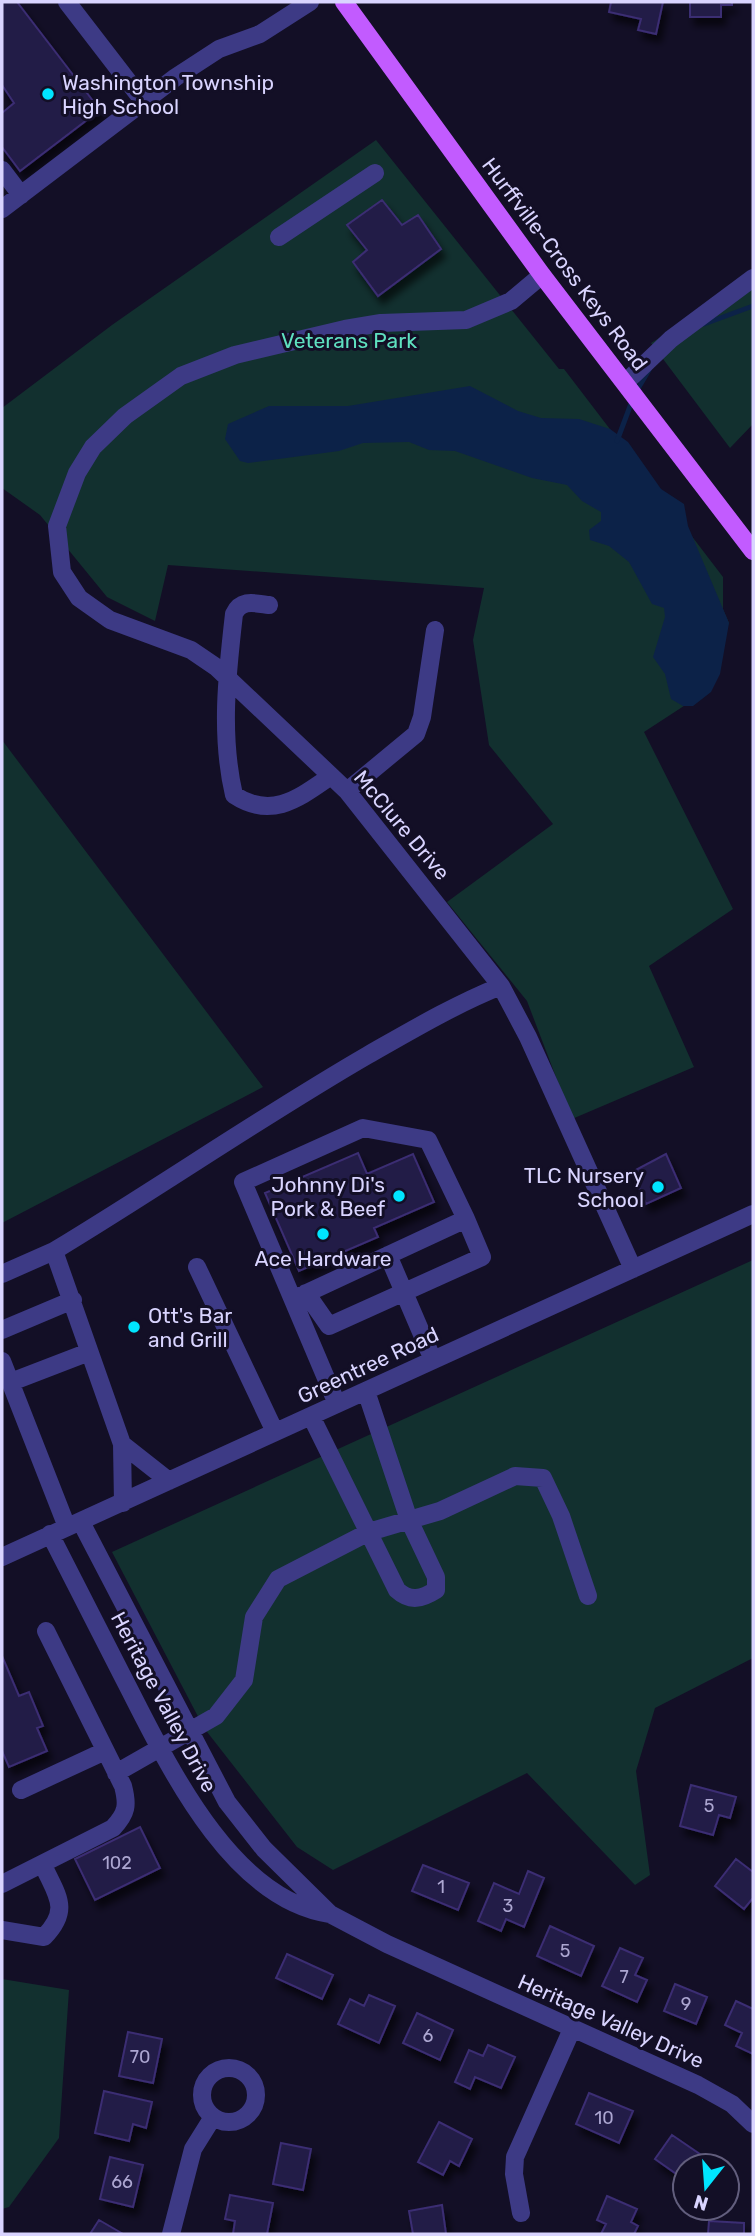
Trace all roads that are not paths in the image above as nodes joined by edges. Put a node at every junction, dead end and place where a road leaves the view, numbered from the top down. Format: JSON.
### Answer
{"nodes":[{"id":1,"x":67,"y":2,"type":"edge"},
{"id":2,"x":310,"y":2,"type":"edge"},
{"id":3,"x":344,"y":2,"type":"edge"},
{"id":4,"x":144,"y":103,"type":"junction"},
{"id":5,"x":2,"y":170,"type":"edge"},
{"id":6,"x":375,"y":173,"type":"dead end"},
{"id":7,"x":20,"y":195,"type":"junction"},
{"id":8,"x":2,"y":209,"type":"edge"},
{"id":9,"x":279,"y":237,"type":"dead end"},
{"id":10,"x":542,"y":275,"type":"junction"},
{"id":11,"x":753,"y":278,"type":"edge"},
{"id":12,"x":626,"y":383,"type":"junction"},
{"id":13,"x":753,"y":551,"type":"edge"},
{"id":14,"x":269,"y":605,"type":"dead end"},
{"id":15,"x":435,"y":630,"type":"dead end"},
{"id":16,"x":226,"y":677,"type":"junction"},
{"id":17,"x":331,"y":776,"type":"junction"},
{"id":18,"x":346,"y":791,"type":"junction"},
{"id":19,"x":501,"y":986,"type":"junction"},
{"id":20,"x":753,"y":1213,"type":"edge"},
{"id":21,"x":466,"y":1219,"type":"junction"},
{"id":22,"x":54,"y":1251,"type":"junction"},
{"id":23,"x":388,"y":1255,"type":"junction"},
{"id":24,"x":197,"y":1267,"type":"dead end"},
{"id":25,"x":633,"y":1269,"type":"junction"},
{"id":26,"x":2,"y":1273,"type":"edge"},
{"id":27,"x":405,"y":1292,"type":"junction"},
{"id":28,"x":300,"y":1296,"type":"junction"},
{"id":29,"x":73,"y":1300,"type":"junction"},
{"id":30,"x":2,"y":1330,"type":"edge"},
{"id":31,"x":89,"y":1352,"type":"junction"},
{"id":32,"x":433,"y":1360,"type":"junction"},
{"id":33,"x":2,"y":1361,"type":"edge"},
{"id":34,"x":11,"y":1382,"type":"junction"},
{"id":35,"x":366,"y":1391,"type":"junction"},
{"id":36,"x":337,"y":1404,"type":"junction"},
{"id":37,"x":311,"y":1416,"type":"junction"},
{"id":38,"x":275,"y":1432,"type":"junction"},
{"id":39,"x":122,"y":1444,"type":"junction"},
{"id":40,"x":169,"y":1481,"type":"junction"},
{"id":41,"x":123,"y":1503,"type":"junction"},
{"id":42,"x":410,"y":1520,"type":"junction"},
{"id":43,"x":74,"y":1524,"type":"junction"},
{"id":44,"x":369,"y":1532,"type":"junction"},
{"id":45,"x":50,"y":1534,"type":"junction"},
{"id":46,"x":2,"y":1557,"type":"edge"},
{"id":47,"x":588,"y":1596,"type":"dead end"},
{"id":48,"x":46,"y":1631,"type":"dead end"},
{"id":49,"x":190,"y":1733,"type":"junction"},
{"id":50,"x":160,"y":1749,"type":"junction"},
{"id":51,"x":105,"y":1751,"type":"junction"},
{"id":52,"x":116,"y":1773,"type":"junction"},
{"id":53,"x":21,"y":1790,"type":"dead end"},
{"id":54,"x":43,"y":1865,"type":"junction"},
{"id":55,"x":2,"y":1884,"type":"edge"},
{"id":56,"x":330,"y":1914,"type":"junction"},
{"id":57,"x":2,"y":1930,"type":"edge"},
{"id":58,"x":572,"y":2029,"type":"junction"},
{"id":59,"x":213,"y":2117,"type":"dead end"},
{"id":60,"x":753,"y":2124,"type":"edge"},
{"id":61,"x":521,"y":2213,"type":"dead end"},
{"id":62,"x":172,"y":2234,"type":"edge"}],
"edges":[{"from":1,"to":4,"type":"street"},
{"from":2,"to":4,"type":"street"},
{"from":3,"to":10,"type":"main road","name":"Hurffville-Cross Keys Road"},
{"from":4,"to":7,"type":"street"},
{"from":5,"to":7,"type":"street"},
{"from":6,"to":9,"type":"street"},
{"from":7,"to":8,"type":"street"},
{"from":10,"to":12,"type":"main road","name":"Hurffville-Cross Keys Road"},
{"from":10,"to":16,"type":"street","name":"McClure Drive"},
{"from":11,"to":12,"type":"street"},
{"from":12,"to":13,"type":"main road","name":"Hurffville-Cross Keys Road"},
{"from":14,"to":16,"type":"street"},
{"from":15,"to":18,"type":"street"},
{"from":16,"to":17,"type":"street","name":"McClure Drive"},
{"from":16,"to":17,"type":"street"},
{"from":17,"to":18,"type":"street","name":"McClure Drive"},
{"from":18,"to":19,"type":"street","name":"McClure Drive"},
{"from":19,"to":22,"type":"street"},
{"from":19,"to":25,"type":"street","name":"McClure Drive"},
{"from":20,"to":25,"type":"street","name":"Greentree Road"},
{"from":21,"to":23,"type":"street"},
{"from":21,"to":27,"type":"street"},
{"from":21,"to":28,"type":"street"},
{"from":22,"to":26,"type":"street"},
{"from":22,"to":29,"type":"street"},
{"from":23,"to":27,"type":"street"},
{"from":23,"to":28,"type":"street"},
{"from":24,"to":38,"type":"street"},
{"from":25,"to":32,"type":"street","name":"Greentree Road"},
{"from":27,"to":28,"type":"street"},
{"from":27,"to":32,"type":"street"},
{"from":28,"to":36,"type":"street"},
{"from":29,"to":30,"type":"street"},
{"from":29,"to":31,"type":"street"},
{"from":31,"to":34,"type":"street"},
{"from":31,"to":39,"type":"street"},
{"from":32,"to":35,"type":"street","name":"Greentree Road"},
{"from":33,"to":34,"type":"street","name":"Heritage Valley Drive"},
{"from":34,"to":43,"type":"street","name":"Heritage Valley Drive"},
{"from":35,"to":36,"type":"street","name":"Greentree Road"},
{"from":35,"to":42,"type":"street"},
{"from":36,"to":37,"type":"street","name":"Greentree Road"},
{"from":37,"to":38,"type":"street","name":"Greentree Road"},
{"from":37,"to":44,"type":"street"},
{"from":38,"to":40,"type":"street","name":"Greentree Road"},
{"from":39,"to":40,"type":"street"},
{"from":39,"to":41,"type":"street"},
{"from":40,"to":41,"type":"street","name":"Greentree Road"},
{"from":41,"to":43,"type":"street","name":"Greentree Road"},
{"from":42,"to":44,"type":"street"},
{"from":42,"to":44,"type":"street"},
{"from":42,"to":47,"type":"street"},
{"from":43,"to":45,"type":"street","name":"Greentree Road"},
{"from":43,"to":49,"type":"street","name":"Heritage Valley Drive"},
{"from":44,"to":49,"type":"street"},
{"from":45,"to":46,"type":"street","name":"Greentree Road"},
{"from":45,"to":50,"type":"street","name":"Heritage Valley Drive"},
{"from":48,"to":51,"type":"street"},
{"from":49,"to":50,"type":"street"},
{"from":49,"to":56,"type":"street","name":"Heritage Valley Drive"},
{"from":50,"to":52,"type":"street"},
{"from":50,"to":56,"type":"street","name":"Heritage Valley Drive"},
{"from":51,"to":52,"type":"street"},
{"from":51,"to":53,"type":"street"},
{"from":52,"to":54,"type":"street"},
{"from":54,"to":55,"type":"street"},
{"from":54,"to":57,"type":"street"},
{"from":56,"to":58,"type":"street","name":"Heritage Valley Drive"},
{"from":58,"to":60,"type":"street","name":"Heritage Valley Drive"},
{"from":58,"to":61,"type":"street"},
{"from":59,"to":62,"type":"street"}]}
